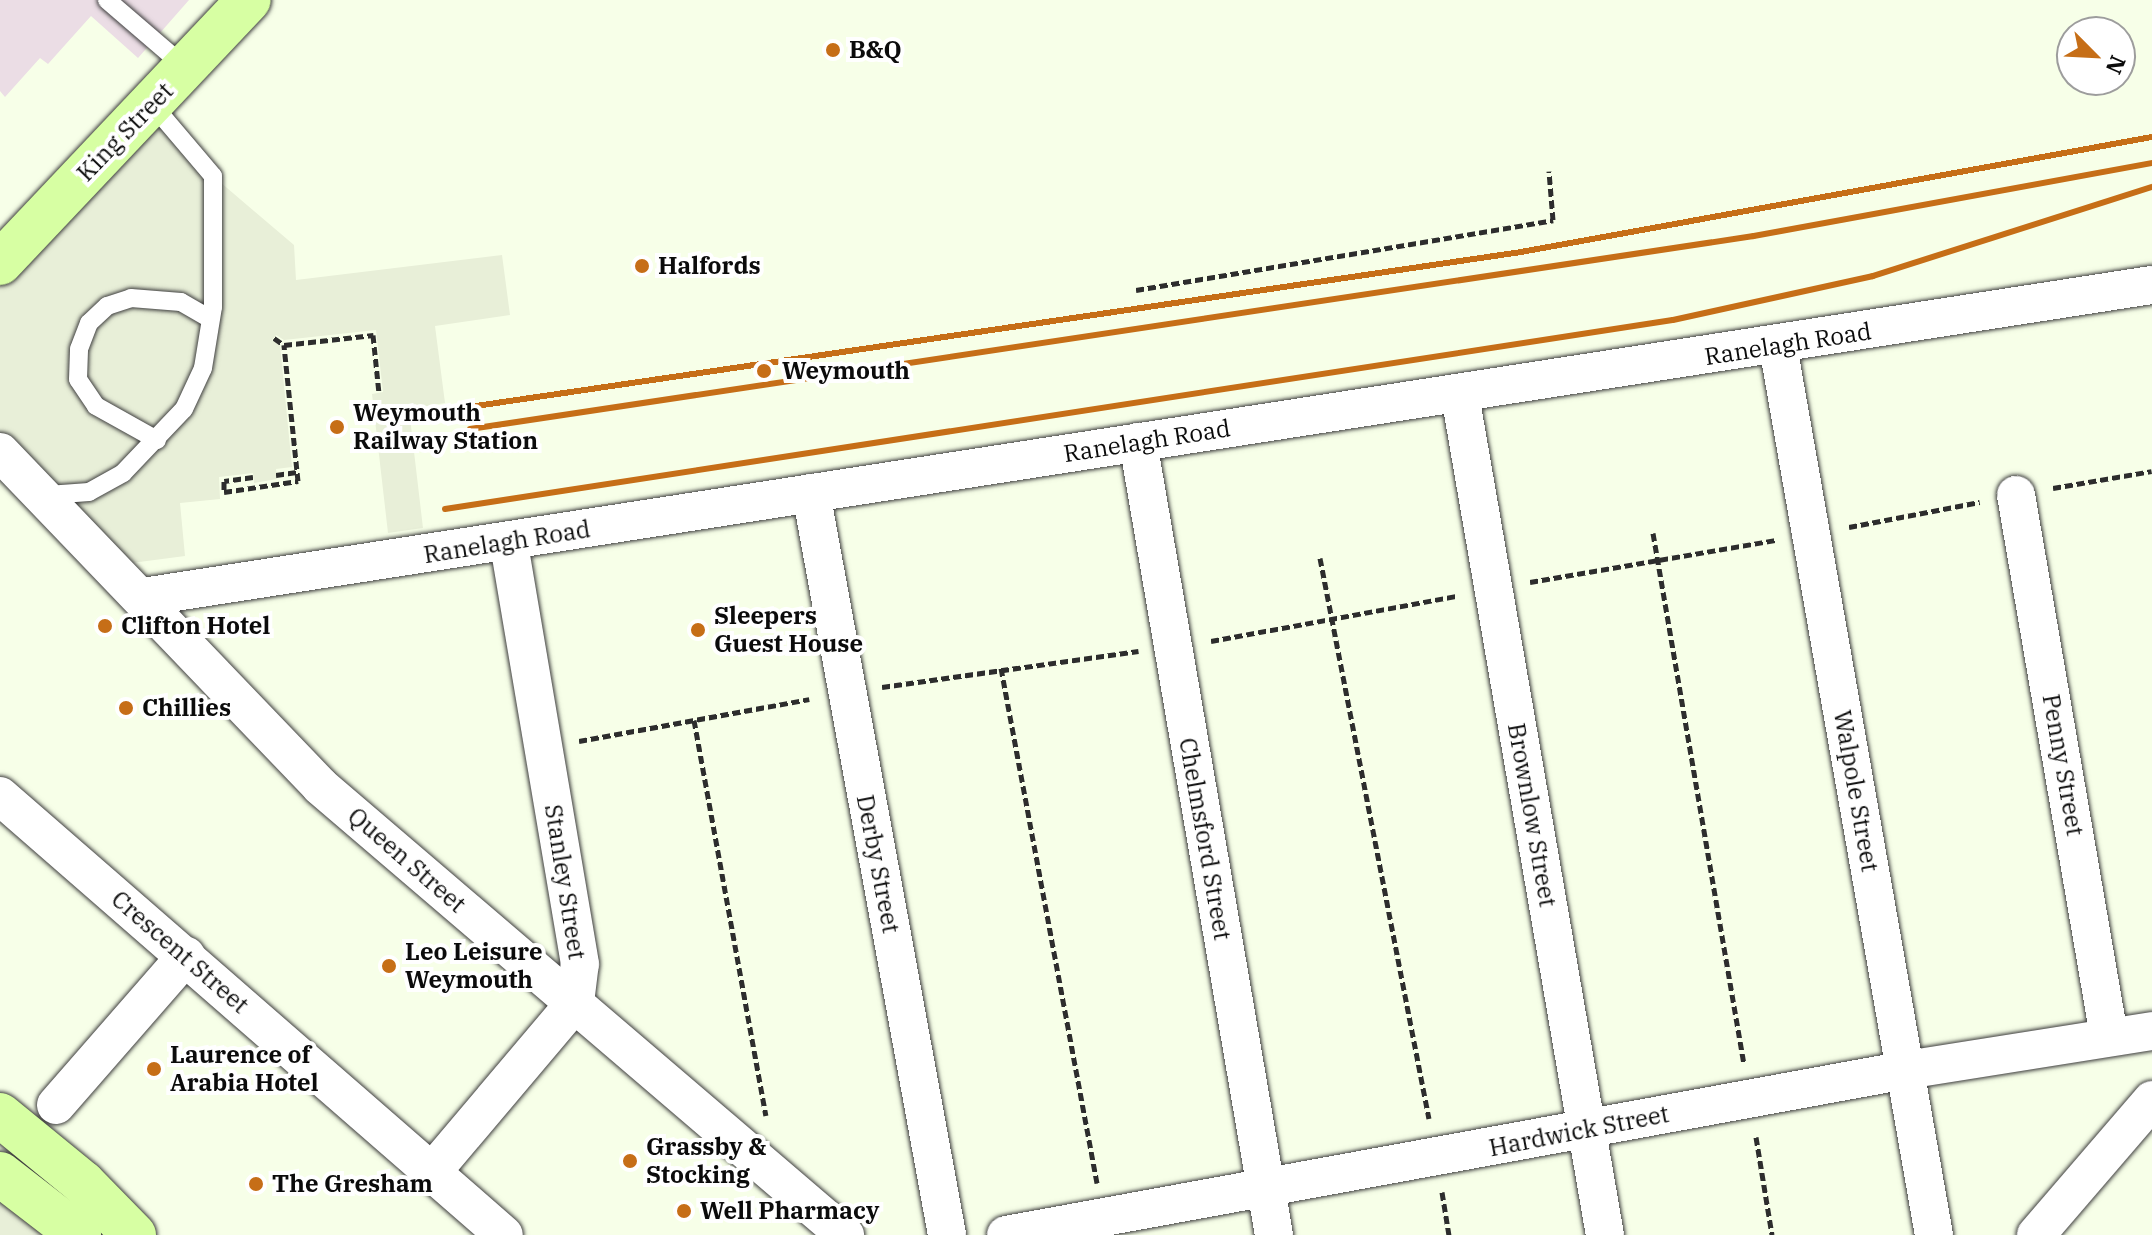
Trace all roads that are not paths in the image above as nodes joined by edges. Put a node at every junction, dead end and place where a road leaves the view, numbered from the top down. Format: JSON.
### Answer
{"nodes":[{"id":1,"x":107,"y":0,"type":"edge"},
{"id":2,"x":249,"y":0,"type":"edge"},
{"id":3,"x":186,"y":68,"type":"junction"},
{"id":4,"x":152,"y":104,"type":"junction"},
{"id":5,"x":3,"y":255,"type":"edge"},
{"id":6,"x":2152,"y":285,"type":"edge"},
{"id":7,"x":211,"y":319,"type":"junction"},
{"id":8,"x":1778,"y":346,"type":"junction"},
{"id":9,"x":1460,"y":395,"type":"junction"},
{"id":10,"x":157,"y":440,"type":"junction"},
{"id":11,"x":1138,"y":442,"type":"junction"},
{"id":12,"x":0,"y":452,"type":"edge"},
{"id":13,"x":811,"y":493,"type":"junction"},
{"id":14,"x":48,"y":495,"type":"junction"},
{"id":15,"x":2016,"y":495,"type":"road end"},
{"id":16,"x":509,"y":543,"type":"junction"},
{"id":17,"x":143,"y":597,"type":"junction"},
{"id":18,"x":0,"y":796,"type":"edge"},
{"id":19,"x":186,"y":956,"type":"junction"},
{"id":20,"x":575,"y":1003,"type":"junction"},
{"id":21,"x":2152,"y":1031,"type":"edge"},
{"id":22,"x":2109,"y":1036,"type":"junction"},
{"id":23,"x":1906,"y":1070,"type":"junction"},
{"id":24,"x":2152,"y":1100,"type":"edge"},
{"id":25,"x":56,"y":1105,"type":"dead end"},
{"id":26,"x":12,"y":1126,"type":"edge"},
{"id":27,"x":1586,"y":1130,"type":"junction"},
{"id":28,"x":432,"y":1172,"type":"junction"},
{"id":29,"x":0,"y":1174,"type":"edge"},
{"id":30,"x":1265,"y":1188,"type":"junction"},
{"id":31,"x":79,"y":1235,"type":"edge"},
{"id":32,"x":134,"y":1235,"type":"edge"},
{"id":33,"x":504,"y":1235,"type":"edge"},
{"id":34,"x":845,"y":1235,"type":"edge"},
{"id":35,"x":947,"y":1235,"type":"edge"},
{"id":36,"x":1006,"y":1235,"type":"edge"},
{"id":37,"x":1274,"y":1235,"type":"edge"},
{"id":38,"x":1605,"y":1235,"type":"edge"},
{"id":39,"x":1934,"y":1235,"type":"edge"},
{"id":40,"x":2036,"y":1235,"type":"edge"}],
"edges":[{"from":1,"to":3,"type":"lane"},
{"from":2,"to":3,"type":"main road","name":"King Street"},
{"from":3,"to":4,"type":"main road","name":"King Street"},
{"from":4,"to":5,"type":"main road","name":"King Street"},
{"from":4,"to":7,"type":"lane"},
{"from":6,"to":8,"type":"street","name":"Ranelagh Road"},
{"from":7,"to":10,"type":"lane"},
{"from":7,"to":10,"type":"lane"},
{"from":8,"to":9,"type":"street","name":"Ranelagh Road"},
{"from":8,"to":23,"type":"street","name":"Walpole Street"},
{"from":9,"to":11,"type":"street","name":"Ranelagh Road"},
{"from":9,"to":27,"type":"street","name":"Brownlow Street"},
{"from":10,"to":14,"type":"lane"},
{"from":11,"to":13,"type":"street","name":"Ranelagh Road"},
{"from":11,"to":30,"type":"street","name":"Chelmsford Street"},
{"from":12,"to":14,"type":"street","name":"Queen Street"},
{"from":13,"to":16,"type":"street","name":"Ranelagh Road"},
{"from":13,"to":35,"type":"street","name":"Derby Street"},
{"from":14,"to":17,"type":"street","name":"Queen Street"},
{"from":15,"to":22,"type":"street","name":"Penny Street"},
{"from":16,"to":17,"type":"street","name":"Ranelagh Road"},
{"from":16,"to":20,"type":"street","name":"Stanley Street"},
{"from":17,"to":20,"type":"street","name":"Queen Street"},
{"from":18,"to":19,"type":"street","name":"Crescent Street"},
{"from":19,"to":25,"type":"street"},
{"from":19,"to":28,"type":"street","name":"Crescent Street"},
{"from":20,"to":28,"type":"street"},
{"from":20,"to":34,"type":"street","name":"Queen Street"},
{"from":21,"to":22,"type":"street","name":"Hardwick Street"},
{"from":22,"to":23,"type":"street","name":"Hardwick Street"},
{"from":23,"to":27,"type":"street","name":"Hardwick Street"},
{"from":23,"to":39,"type":"street","name":"Walpole Street"},
{"from":24,"to":40,"type":"street"},
{"from":26,"to":32,"type":"main road"},
{"from":27,"to":30,"type":"street","name":"Hardwick Street"},
{"from":27,"to":38,"type":"street","name":"Brownlow Street"},
{"from":28,"to":33,"type":"street","name":"Crescent Street"},
{"from":29,"to":31,"type":"main road"},
{"from":30,"to":36,"type":"street","name":"Hardwick Street"},
{"from":30,"to":37,"type":"street","name":"Chelmsford Street"}]}
